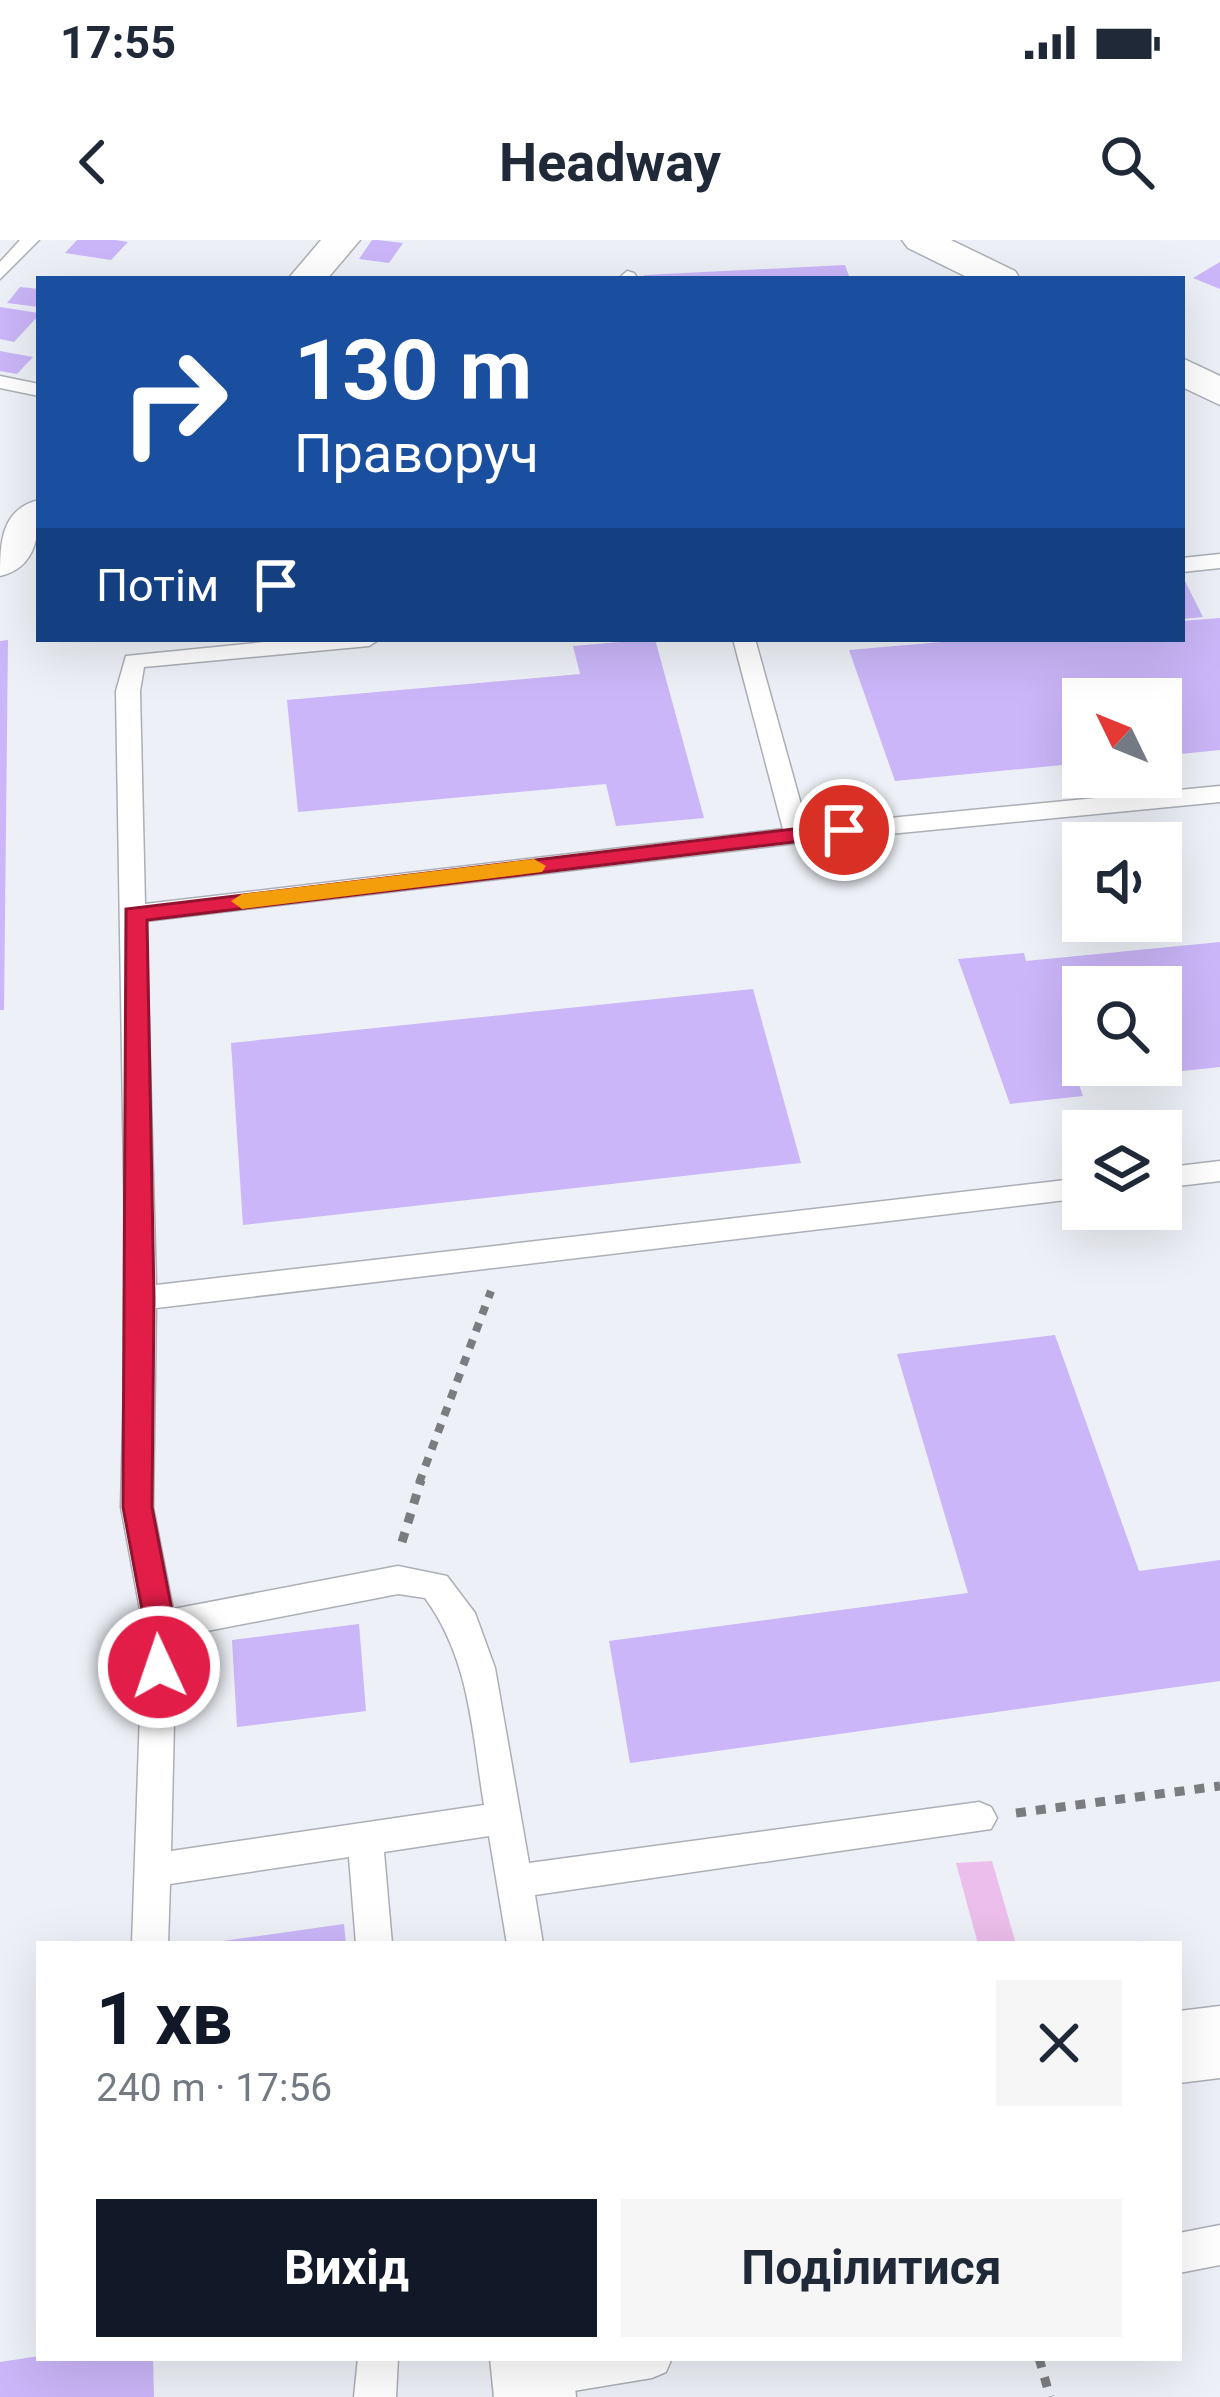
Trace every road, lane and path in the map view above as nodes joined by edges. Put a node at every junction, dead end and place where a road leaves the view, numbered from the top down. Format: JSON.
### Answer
{"nodes":[{"id":1,"x":30,"y":240,"type":"edge"},
{"id":2,"x":341,"y":240,"type":"edge"},
{"id":3,"x":921,"y":240,"type":"edge"},
{"id":4,"x":0,"y":273,"type":"edge"},
{"id":5,"x":311,"y":276,"type":"edge"},
{"id":6,"x":995,"y":276,"type":"edge"},
{"id":7,"x":1185,"y":372,"type":"edge"},
{"id":8,"x":0,"y":382,"type":"edge"},
{"id":9,"x":36,"y":389,"type":"edge"},
{"id":10,"x":1220,"y":393,"type":"edge"},
{"id":11,"x":36,"y":517,"type":"edge"},
{"id":12,"x":1220,"y":561,"type":"edge"},
{"id":13,"x":0,"y":563,"type":"edge"},
{"id":14,"x":1185,"y":565,"type":"edge"},
{"id":15,"x":337,"y":642,"type":"edge"},
{"id":16,"x":745,"y":642,"type":"edge"},
{"id":17,"x":1220,"y":794,"type":"edge"},
{"id":18,"x":797,"y":835,"type":"junction"},
{"id":19,"x":135,"y":914,"type":"junction"},
{"id":20,"x":1220,"y":1171,"type":"edge"},
{"id":21,"x":1182,"y":1176,"type":"edge"},
{"id":22,"x":1062,"y":1191,"type":"edge"},
{"id":23,"x":504,"y":1259,"type":"junction"},
{"id":24,"x":141,"y":1298,"type":"junction"},
{"id":25,"x":398,"y":1580,"type":"junction"},
{"id":26,"x":160,"y":1626,"type":"junction"},
{"id":27,"x":1220,"y":1786,"type":"edge"},
{"id":28,"x":503,"y":1818,"type":"junction"},
{"id":29,"x":979,"y":1818,"type":"joint"},
{"id":30,"x":365,"y":1837,"type":"junction"},
{"id":31,"x":154,"y":1870,"type":"junction"},
{"id":32,"x":514,"y":1881,"type":"junction"},
{"id":33,"x":150,"y":1941,"type":"edge"},
{"id":34,"x":374,"y":1941,"type":"edge"},
{"id":35,"x":524,"y":1941,"type":"edge"},
{"id":36,"x":1220,"y":2042,"type":"edge"},
{"id":37,"x":1182,"y":2048,"type":"edge"},
{"id":38,"x":1220,"y":2245,"type":"edge"},
{"id":39,"x":1182,"y":2251,"type":"edge"},
{"id":40,"x":378,"y":2361,"type":"edge"},
{"id":41,"x":633,"y":2361,"type":"edge"},
{"id":42,"x":1040,"y":2361,"type":"edge"},
{"id":43,"x":533,"y":2377,"type":"edge"},
{"id":44,"x":375,"y":2397,"type":"edge"},
{"id":45,"x":1050,"y":2397,"type":"edge"}],
"edges":[{"from":1,"to":4,"type":"lane"},
{"from":2,"to":5,"type":"street"},
{"from":3,"to":6,"type":"street"},
{"from":7,"to":10,"type":"street"},
{"from":8,"to":9,"type":"lane"},
{"from":11,"to":13,"type":"street"},
{"from":12,"to":14,"type":"lane"},
{"from":15,"to":19,"type":"lane"},
{"from":16,"to":18,"type":"lane"},
{"from":17,"to":18,"type":"lane"},
{"from":18,"to":19,"type":"lane"},
{"from":19,"to":24,"type":"lane"},
{"from":20,"to":21,"type":"lane"},
{"from":22,"to":23,"type":"lane"},
{"from":23,"to":24,"type":"lane"},
{"from":23,"to":25,"type":"path"},
{"from":24,"to":26,"type":"lane"},
{"from":25,"to":26,"type":"lane"},
{"from":25,"to":28,"type":"lane"},
{"from":26,"to":31,"type":"lane"},
{"from":27,"to":29,"type":"path"},
{"from":28,"to":30,"type":"lane"},
{"from":28,"to":32,"type":"lane"},
{"from":29,"to":32,"type":"lane"},
{"from":30,"to":31,"type":"lane"},
{"from":30,"to":34,"type":"lane"},
{"from":31,"to":33,"type":"lane"},
{"from":32,"to":35,"type":"lane"},
{"from":36,"to":37,"type":"street"},
{"from":38,"to":39,"type":"lane"},
{"from":40,"to":44,"type":"lane"},
{"from":41,"to":43,"type":"lane"},
{"from":42,"to":45,"type":"path"}]}
